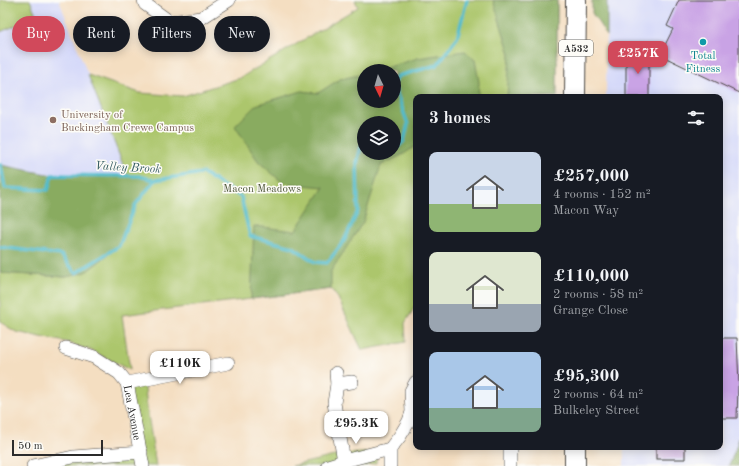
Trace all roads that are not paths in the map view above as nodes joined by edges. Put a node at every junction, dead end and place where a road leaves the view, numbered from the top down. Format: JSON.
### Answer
{"nodes":[{"id":1,"x":144,"y":0,"type":"edge"},
{"id":2,"x":229,"y":0,"type":"edge"},
{"id":3,"x":576,"y":0,"type":"edge"},
{"id":4,"x":575,"y":94,"type":"edge"},
{"id":5,"x":66,"y":348,"type":"dead end"},
{"id":6,"x":228,"y":363,"type":"dead end"},
{"id":7,"x":352,"y":382,"type":"dead end"},
{"id":8,"x":127,"y":383,"type":"junction"},
{"id":9,"x":413,"y":387,"type":"edge"},
{"id":10,"x":390,"y":449,"type":"junction"},
{"id":11,"x":510,"y":450,"type":"edge"},
{"id":12,"x":575,"y":450,"type":"edge"},
{"id":13,"x":141,"y":452,"type":"junction"},
{"id":14,"x":344,"y":461,"type":"junction"},
{"id":15,"x":33,"y":466,"type":"edge"},
{"id":16,"x":143,"y":466,"type":"edge"},
{"id":17,"x":328,"y":466,"type":"edge"},
{"id":18,"x":390,"y":466,"type":"edge"},
{"id":19,"x":510,"y":466,"type":"edge"},
{"id":20,"x":575,"y":466,"type":"edge"}],
"edges":[{"from":1,"to":2,"type":"street"},
{"from":3,"to":4,"type":"main road","number":"A532"},
{"from":5,"to":8,"type":"street","name":"Lea Avenue"},
{"from":6,"to":8,"type":"street"},
{"from":7,"to":14,"type":"street"},
{"from":8,"to":13,"type":"street","name":"Lea Avenue"},
{"from":9,"to":10,"type":"street"},
{"from":10,"to":14,"type":"street"},
{"from":10,"to":18,"type":"street"},
{"from":11,"to":19,"type":"street"},
{"from":12,"to":20,"type":"main road"},
{"from":13,"to":15,"type":"street"},
{"from":13,"to":16,"type":"street","name":"Lea Avenue"},
{"from":14,"to":17,"type":"street"}]}
